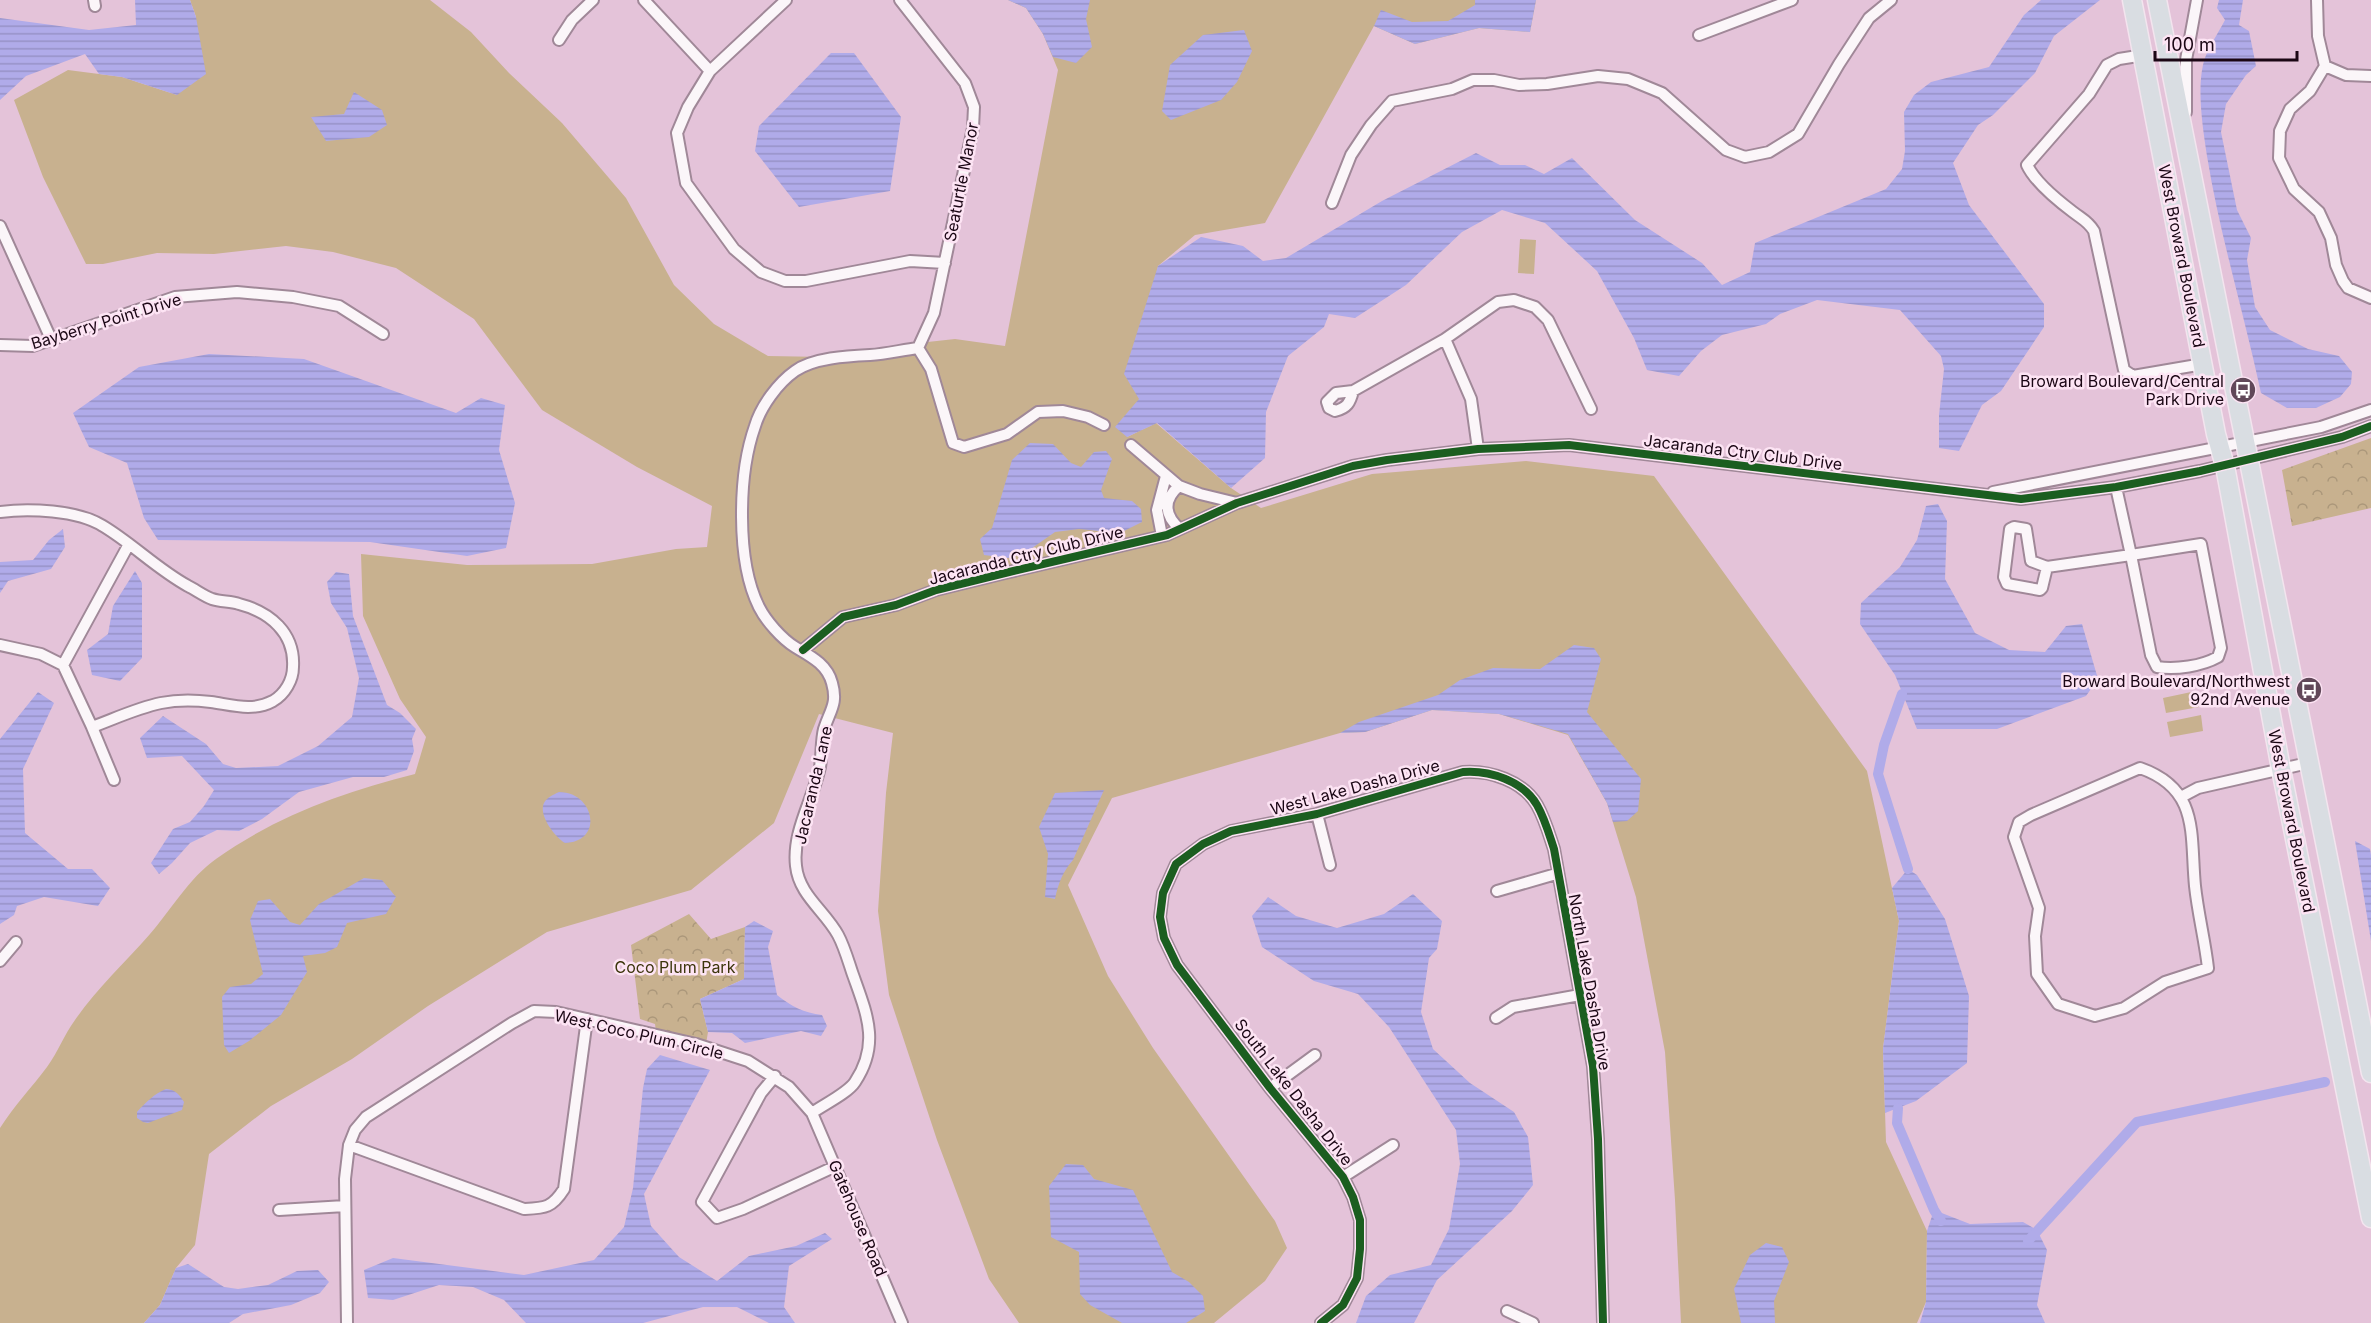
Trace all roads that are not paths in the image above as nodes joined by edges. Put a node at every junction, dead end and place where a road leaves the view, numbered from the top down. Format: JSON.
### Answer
{"nodes":[{"id":1,"x":593,"y":0,"type":"edge"},
{"id":2,"x":644,"y":0,"type":"edge"},
{"id":3,"x":786,"y":0,"type":"edge"},
{"id":4,"x":900,"y":0,"type":"edge"},
{"id":5,"x":1792,"y":0,"type":"edge"},
{"id":6,"x":1891,"y":0,"type":"edge"},
{"id":7,"x":2132,"y":0,"type":"edge"},
{"id":8,"x":2157,"y":0,"type":"edge"},
{"id":9,"x":2197,"y":0,"type":"edge"},
{"id":10,"x":2317,"y":0,"type":"edge"},
{"id":11,"x":1700,"y":35,"type":"dead end"},
{"id":12,"x":559,"y":40,"type":"dead end"},
{"id":13,"x":2144,"y":55,"type":"junction"},
{"id":14,"x":2325,"y":66,"type":"junction"},
{"id":15,"x":710,"y":71,"type":"junction"},
{"id":16,"x":2371,"y":76,"type":"edge"},
{"id":17,"x":2186,"y":146,"type":"junction"},
{"id":18,"x":2193,"y":182,"type":"junction"},
{"id":19,"x":1332,"y":204,"type":"dead end"},
{"id":20,"x":0,"y":227,"type":"edge"},
{"id":21,"x":945,"y":263,"type":"junction"},
{"id":22,"x":2371,"y":298,"type":"edge"},
{"id":23,"x":383,"y":334,"type":"dead end"},
{"id":24,"x":51,"y":339,"type":"junction"},
{"id":25,"x":1445,"y":339,"type":"junction"},
{"id":26,"x":0,"y":345,"type":"edge"},
{"id":27,"x":918,"y":348,"type":"junction"},
{"id":28,"x":2203,"y":363,"type":"junction"},
{"id":29,"x":1353,"y":391,"type":"dead end"},
{"id":30,"x":1591,"y":409,"type":"dead end"},
{"id":31,"x":2371,"y":410,"type":"edge"},
{"id":32,"x":1104,"y":425,"type":"dead end"},
{"id":33,"x":2371,"y":426,"type":"edge"},
{"id":34,"x":1131,"y":445,"type":"dead end"},
{"id":35,"x":1478,"y":449,"type":"junction"},
{"id":36,"x":2247,"y":452,"type":"junction"},
{"id":37,"x":2222,"y":457,"type":"junction"},
{"id":38,"x":1166,"y":476,"type":"junction"},
{"id":39,"x":1179,"y":486,"type":"junction"},
{"id":40,"x":2116,"y":487,"type":"junction"},
{"id":41,"x":1977,"y":494,"type":"junction"},
{"id":42,"x":1237,"y":503,"type":"junction"},
{"id":43,"x":0,"y":512,"type":"edge"},
{"id":44,"x":1180,"y":529,"type":"junction"},
{"id":45,"x":1162,"y":536,"type":"junction"},
{"id":46,"x":129,"y":544,"type":"junction"},
{"id":47,"x":2131,"y":555,"type":"junction"},
{"id":48,"x":2047,"y":567,"type":"junction"},
{"id":49,"x":0,"y":645,"type":"edge"},
{"id":50,"x":803,"y":650,"type":"junction"},
{"id":51,"x":63,"y":665,"type":"junction"},
{"id":52,"x":92,"y":727,"type":"junction"},
{"id":53,"x":2308,"y":763,"type":"junction"},
{"id":54,"x":2281,"y":769,"type":"junction"},
{"id":55,"x":1463,"y":772,"type":"joint"},
{"id":56,"x":114,"y":780,"type":"dead end"},
{"id":57,"x":2181,"y":797,"type":"junction"},
{"id":58,"x":1317,"y":814,"type":"junction"},
{"id":59,"x":1330,"y":865,"type":"dead end"},
{"id":60,"x":1556,"y":874,"type":"junction"},
{"id":61,"x":1497,"y":891,"type":"dead end"},
{"id":62,"x":1160,"y":916,"type":"joint"},
{"id":63,"x":16,"y":942,"type":"dead end"},
{"id":64,"x":0,"y":961,"type":"edge"},
{"id":65,"x":1580,"y":995,"type":"junction"},
{"id":66,"x":1496,"y":1018,"type":"dead end"},
{"id":67,"x":587,"y":1019,"type":"junction"},
{"id":68,"x":1315,"y":1055,"type":"dead end"},
{"id":69,"x":2371,"y":1073,"type":"edge"},
{"id":70,"x":775,"y":1076,"type":"junction"},
{"id":71,"x":1270,"y":1088,"type":"junction"},
{"id":72,"x":812,"y":1113,"type":"junction"},
{"id":73,"x":349,"y":1145,"type":"junction"},
{"id":74,"x":1393,"y":1145,"type":"dead end"},
{"id":75,"x":836,"y":1166,"type":"junction"},
{"id":76,"x":1343,"y":1177,"type":"junction"},
{"id":77,"x":345,"y":1206,"type":"junction"},
{"id":78,"x":279,"y":1210,"type":"dead end"},
{"id":79,"x":2371,"y":1218,"type":"edge"},
{"id":80,"x":1507,"y":1311,"type":"dead end"},
{"id":81,"x":347,"y":1323,"type":"edge"},
{"id":82,"x":902,"y":1323,"type":"edge"},
{"id":83,"x":1321,"y":1323,"type":"edge"},
{"id":84,"x":1533,"y":1323,"type":"edge"},
{"id":85,"x":1603,"y":1323,"type":"edge"}],
"edges":[{"from":1,"to":12,"type":"street"},
{"from":2,"to":15,"type":"street"},
{"from":3,"to":15,"type":"street"},
{"from":4,"to":21,"type":"street","name":"Seaturtle Manor"},
{"from":5,"to":11,"type":"street"},
{"from":6,"to":19,"type":"street"},
{"from":7,"to":13,"type":"main road","name":"West Broward Boulevard"},
{"from":8,"to":17,"type":"main road","name":"West Broward Boulevard"},
{"from":9,"to":17,"type":"street"},
{"from":10,"to":14,"type":"street"},
{"from":13,"to":18,"type":"main road"},
{"from":13,"to":28,"type":"main road","name":"West Broward Boulevard"},
{"from":13,"to":28,"type":"street"},
{"from":14,"to":16,"type":"street"},
{"from":14,"to":22,"type":"street"},
{"from":15,"to":21,"type":"street"},
{"from":17,"to":18,"type":"main road","name":"West Broward Boulevard"},
{"from":18,"to":36,"type":"main road","name":"West Broward Boulevard"},
{"from":20,"to":24,"type":"street"},
{"from":21,"to":27,"type":"street","name":"Seaturtle Manor"},
{"from":23,"to":24,"type":"street","name":"Bayberry Point Drive"},
{"from":24,"to":26,"type":"street","name":"Bayberry Point Drive"},
{"from":25,"to":29,"type":"street"},
{"from":25,"to":30,"type":"street"},
{"from":25,"to":35,"type":"street"},
{"from":27,"to":32,"type":"street"},
{"from":27,"to":50,"type":"street","name":"Jacaranda Lane"},
{"from":28,"to":37,"type":"main road","name":"West Broward Boulevard"},
{"from":31,"to":36,"type":"street"},
{"from":33,"to":36,"type":"street"},
{"from":34,"to":38,"type":"street"},
{"from":35,"to":41,"type":"street","name":"Jacaranda Ctry Club Drive"},
{"from":35,"to":42,"type":"street","name":"Jacaranda Ctry Club Drive"},
{"from":36,"to":37,"type":"street","name":"Jacaranda Ctry Club Drive"},
{"from":36,"to":37,"type":"street","name":"Jacaranda Ctry Club Drive"},
{"from":36,"to":53,"type":"main road","name":"West Broward Boulevard"},
{"from":37,"to":40,"type":"street","name":"Jacaranda Ctry Club Drive"},
{"from":37,"to":41,"type":"street","name":"Jacaranda Ctry Club Drive"},
{"from":37,"to":54,"type":"main road","name":"West Broward Boulevard"},
{"from":38,"to":39,"type":"street"},
{"from":38,"to":45,"type":"street"},
{"from":39,"to":42,"type":"street"},
{"from":39,"to":44,"type":"street"},
{"from":40,"to":41,"type":"street","name":"Jacaranda Ctry Club Drive"},
{"from":40,"to":47,"type":"street"},
{"from":42,"to":44,"type":"street","name":"Jacaranda Ctry Club Drive"},
{"from":43,"to":46,"type":"street"},
{"from":44,"to":45,"type":"street","name":"Jacaranda Ctry Club Drive"},
{"from":45,"to":50,"type":"street","name":"Jacaranda Ctry Club Drive"},
{"from":46,"to":51,"type":"street"},
{"from":46,"to":52,"type":"street"},
{"from":47,"to":47,"type":"street"},
{"from":47,"to":48,"type":"street"},
{"from":48,"to":48,"type":"street"},
{"from":49,"to":51,"type":"street"},
{"from":50,"to":72,"type":"street","name":"Jacaranda Lane"},
{"from":51,"to":52,"type":"street"},
{"from":52,"to":56,"type":"street"},
{"from":53,"to":54,"type":"street"},
{"from":53,"to":69,"type":"main road","name":"West Broward Boulevard"},
{"from":54,"to":57,"type":"street"},
{"from":54,"to":79,"type":"main road","name":"West Broward Boulevard"},
{"from":55,"to":58,"type":"street","name":"West Lake Dasha Drive"},
{"from":55,"to":60,"type":"street","name":"North Lake Dasha Drive"},
{"from":57,"to":57,"type":"street"},
{"from":58,"to":59,"type":"street"},
{"from":58,"to":62,"type":"street","name":"West Lake Dasha Drive"},
{"from":60,"to":61,"type":"street"},
{"from":60,"to":65,"type":"street","name":"North Lake Dasha Drive"},
{"from":62,"to":71,"type":"street","name":"South Lake Dasha Drive"},
{"from":63,"to":64,"type":"street"},
{"from":65,"to":66,"type":"street"},
{"from":65,"to":85,"type":"street","name":"North Lake Dasha Drive"},
{"from":67,"to":70,"type":"street","name":"West Coco Plum Circle"},
{"from":67,"to":73,"type":"street","name":"West Coco Plum Circle"},
{"from":67,"to":73,"type":"street"},
{"from":68,"to":71,"type":"street"},
{"from":70,"to":72,"type":"street","name":"West Coco Plum Circle"},
{"from":70,"to":75,"type":"street"},
{"from":71,"to":76,"type":"street","name":"South Lake Dasha Drive"},
{"from":72,"to":75,"type":"street","name":"Gatehouse Road"},
{"from":73,"to":77,"type":"street"},
{"from":74,"to":76,"type":"street"},
{"from":75,"to":82,"type":"street","name":"Gatehouse Road"},
{"from":76,"to":83,"type":"street","name":"South Lake Dasha Drive"},
{"from":77,"to":78,"type":"street"},
{"from":77,"to":81,"type":"street"},
{"from":80,"to":84,"type":"street"}]}
